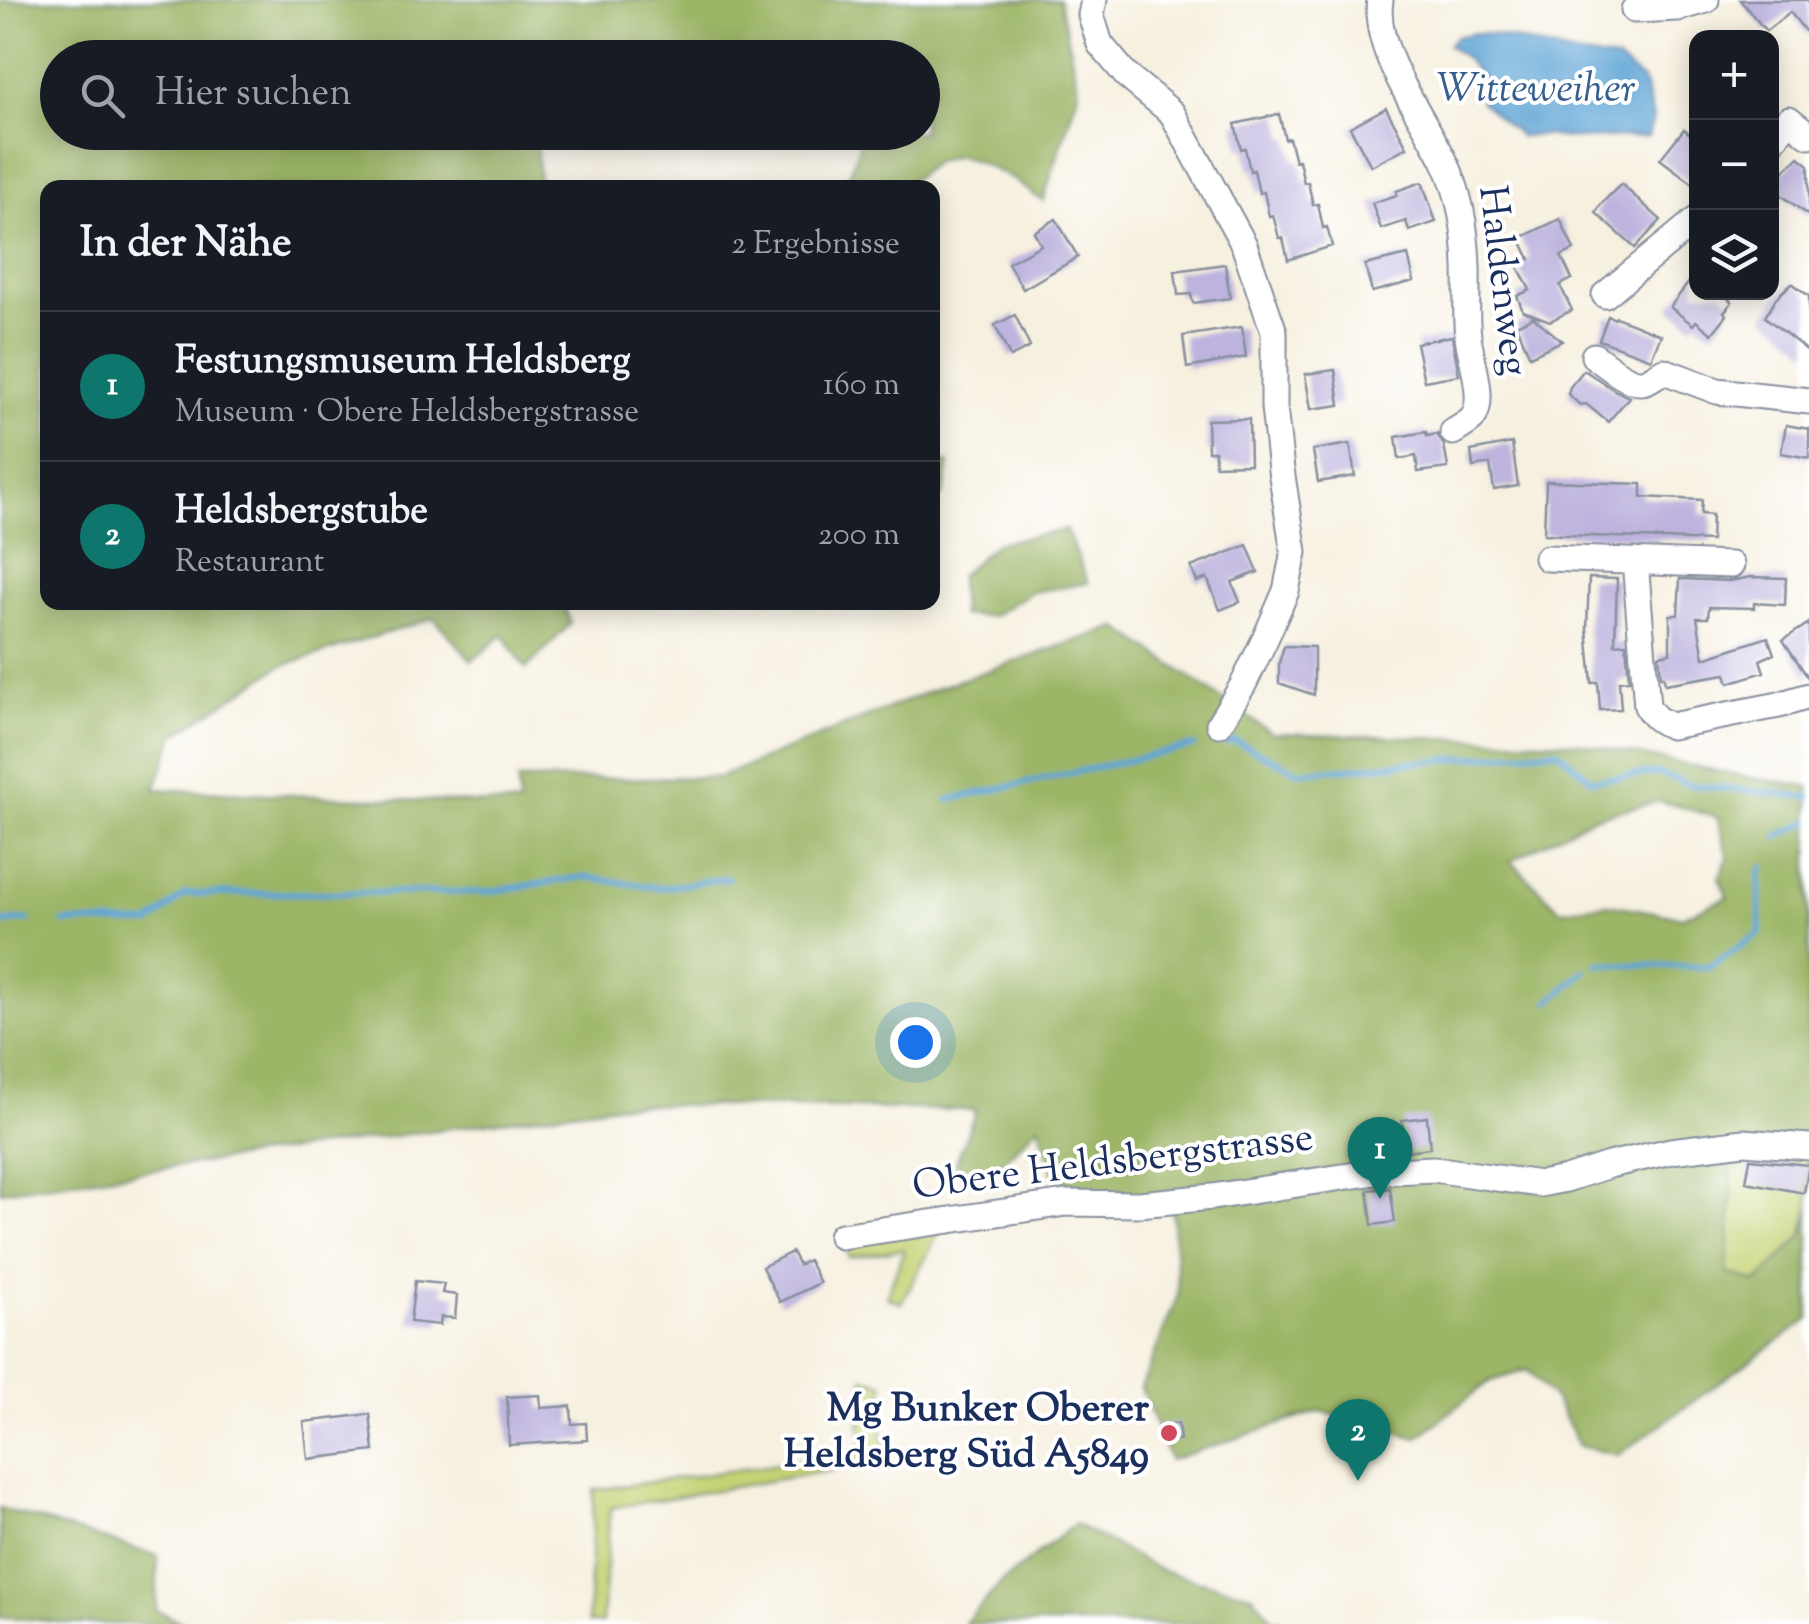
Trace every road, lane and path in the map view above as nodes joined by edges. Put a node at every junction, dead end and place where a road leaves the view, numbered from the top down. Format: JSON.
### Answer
{"nodes":[{"id":1,"x":1094,"y":0,"type":"edge"},
{"id":2,"x":1380,"y":0,"type":"edge"},
{"id":3,"x":1706,"y":0,"type":"edge"},
{"id":4,"x":1634,"y":10,"type":"dead end"},
{"id":5,"x":1689,"y":226,"type":"edge"},
{"id":6,"x":1605,"y":295,"type":"dead end"},
{"id":7,"x":1594,"y":356,"type":"dead end"},
{"id":8,"x":1809,"y":401,"type":"edge"},
{"id":9,"x":1454,"y":432,"type":"dead end"},
{"id":10,"x":1547,"y":558,"type":"dead end"},
{"id":11,"x":1635,"y":561,"type":"junction"},
{"id":12,"x":1731,"y":566,"type":"dead end"},
{"id":13,"x":1809,"y":696,"type":"edge"},
{"id":14,"x":1219,"y":724,"type":"dead end"},
{"id":15,"x":1809,"y":1147,"type":"edge"},
{"id":16,"x":841,"y":1236,"type":"dead end"}],
"edges":[{"from":1,"to":14,"type":"street"},
{"from":2,"to":9,"type":"street","name":"Haldenweg"},
{"from":3,"to":4,"type":"street"},
{"from":5,"to":6,"type":"street"},
{"from":7,"to":8,"type":"street"},
{"from":10,"to":11,"type":"street"},
{"from":11,"to":12,"type":"street"},
{"from":11,"to":13,"type":"street"},
{"from":15,"to":16,"type":"street","name":"Obere Heldsbergstrasse"}]}
